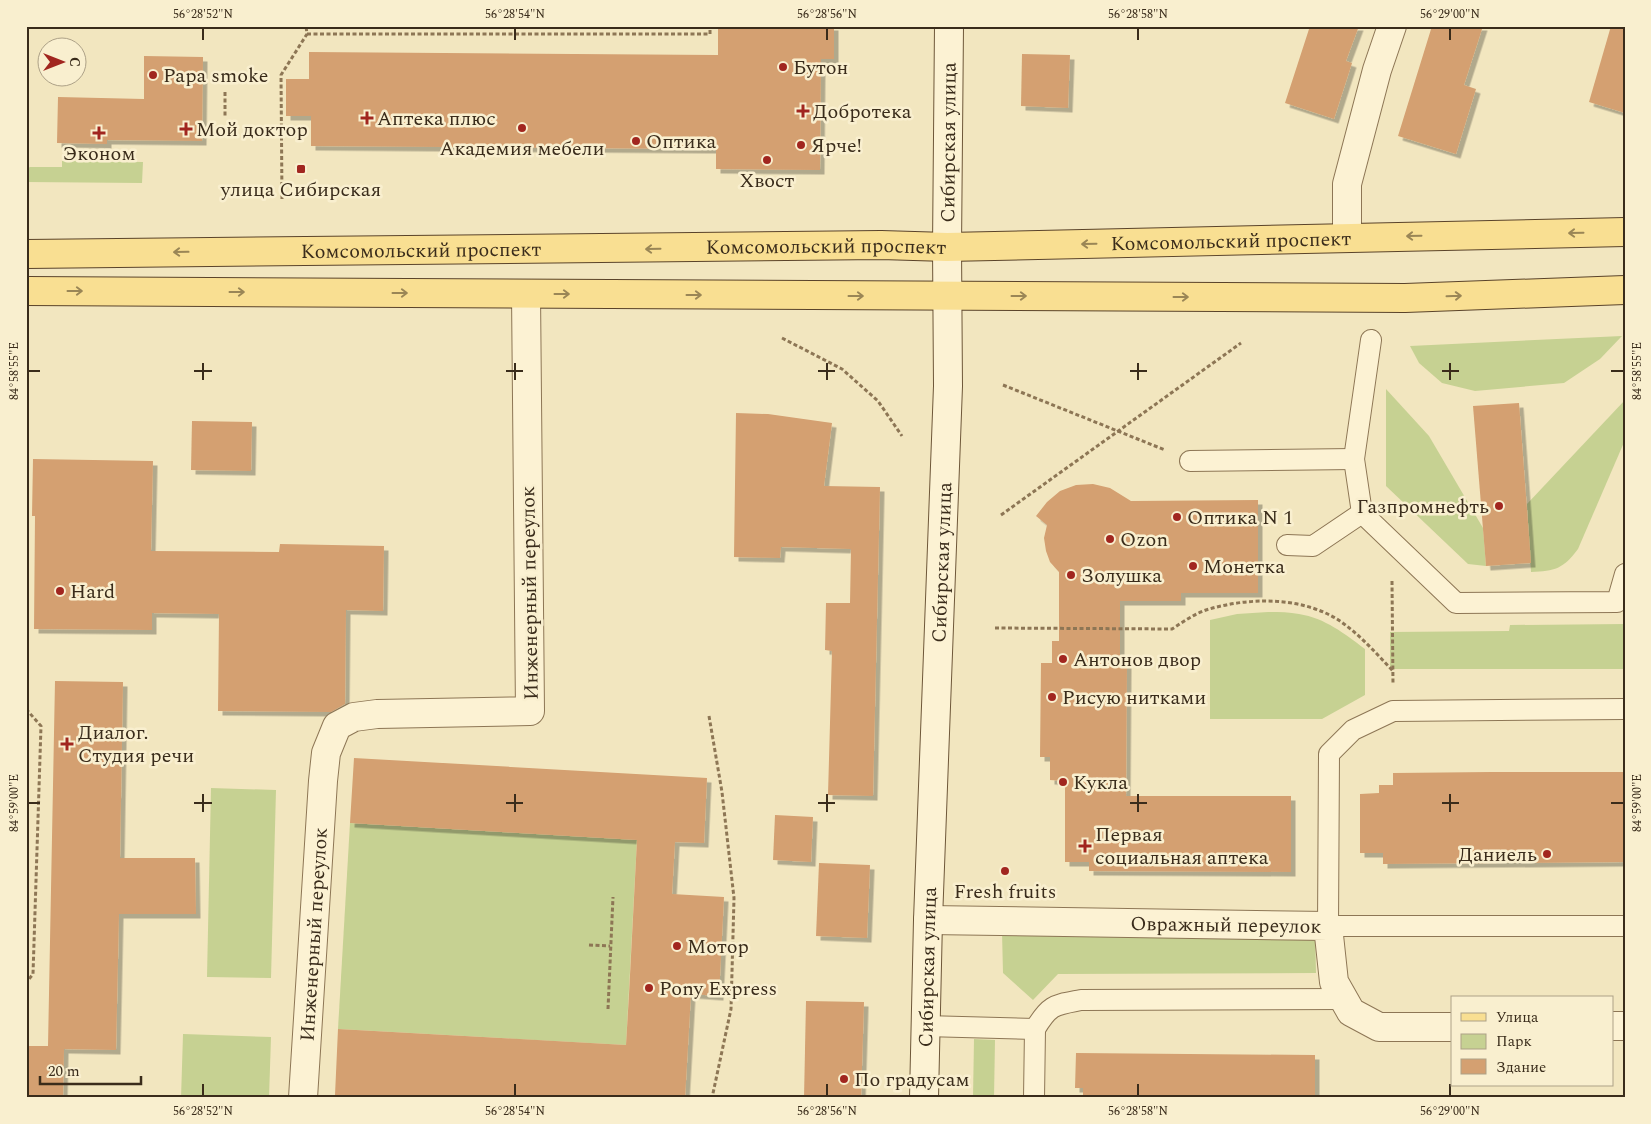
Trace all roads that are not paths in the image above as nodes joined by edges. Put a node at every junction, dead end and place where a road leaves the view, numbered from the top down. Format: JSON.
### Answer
{"nodes":[{"id":1,"x":949,"y":26,"type":"edge"},
{"id":2,"x":1392,"y":26,"type":"edge"},
{"id":3,"x":1625,"y":232,"type":"edge"},
{"id":4,"x":1348,"y":238,"type":"junction"},
{"id":5,"x":947,"y":247,"type":"junction"},
{"id":6,"x":26,"y":254,"type":"edge"},
{"id":7,"x":1625,"y":290,"type":"edge"},
{"id":8,"x":26,"y":291,"type":"edge"},
{"id":9,"x":526,"y":294,"type":"junction"},
{"id":10,"x":948,"y":296,"type":"junction"},
{"id":11,"x":1371,"y":340,"type":"dead end"},
{"id":12,"x":1354,"y":459,"type":"junction"},
{"id":13,"x":1190,"y":461,"type":"road end"},
{"id":14,"x":1362,"y":513,"type":"junction"},
{"id":15,"x":1287,"y":546,"type":"dead end"},
{"id":16,"x":1625,"y":574,"type":"edge"},
{"id":17,"x":1625,"y":709,"type":"edge"},
{"id":18,"x":928,"y":920,"type":"junction"},
{"id":19,"x":1328,"y":926,"type":"junction"},
{"id":20,"x":1625,"y":926,"type":"edge"},
{"id":21,"x":1345,"y":999,"type":"junction"},
{"id":22,"x":925,"y":1026,"type":"junction"},
{"id":23,"x":1451,"y":1027,"type":"edge"},
{"id":24,"x":1035,"y":1028,"type":"junction"},
{"id":25,"x":303,"y":1098,"type":"edge"},
{"id":26,"x":924,"y":1098,"type":"edge"},
{"id":27,"x":1034,"y":1098,"type":"edge"}],
"edges":[{"from":1,"to":5,"type":"street","name":"Сибирская улица"},
{"from":2,"to":4,"type":"street"},
{"from":3,"to":4,"type":"main road","name":"Комсомольский проспект","one_way":true},
{"from":4,"to":5,"type":"main road","name":"Комсомольский проспект","one_way":true},
{"from":5,"to":6,"type":"main road","name":"Комсомольский проспект","one_way":true},
{"from":5,"to":10,"type":"street","name":"Сибирская улица"},
{"from":10,"to":7,"type":"main road","one_way":true},
{"from":8,"to":9,"type":"main road","one_way":true},
{"from":9,"to":10,"type":"main road","one_way":true},
{"from":9,"to":25,"type":"street","name":"Инженерный переулок"},
{"from":10,"to":18,"type":"street","name":"Сибирская улица"},
{"from":11,"to":12,"type":"lane"},
{"from":12,"to":13,"type":"lane"},
{"from":12,"to":14,"type":"lane"},
{"from":14,"to":15,"type":"lane"},
{"from":14,"to":16,"type":"lane"},
{"from":17,"to":19,"type":"lane"},
{"from":18,"to":19,"type":"street","name":"Овражный переулок"},
{"from":18,"to":22,"type":"street","name":"Сибирская улица"},
{"from":19,"to":20,"type":"lane"},
{"from":19,"to":21,"type":"street","name":"Овражный переулок"},
{"from":21,"to":23,"type":"street","name":"Овражный переулок"},
{"from":21,"to":24,"type":"lane"},
{"from":22,"to":24,"type":"lane"},
{"from":22,"to":26,"type":"street","name":"Сибирская улица"},
{"from":24,"to":27,"type":"lane"}]}
